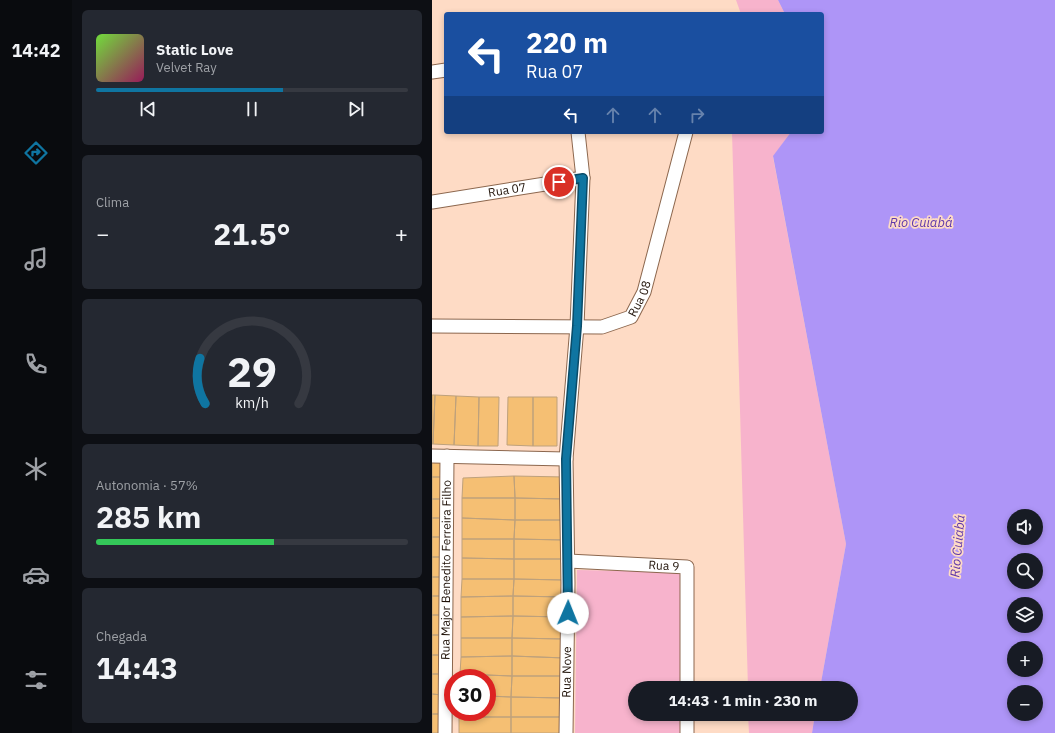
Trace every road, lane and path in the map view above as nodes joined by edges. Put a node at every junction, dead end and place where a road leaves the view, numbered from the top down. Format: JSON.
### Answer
{"nodes":[{"id":1,"x":444,"y":70,"type":"edge"},
{"id":2,"x":432,"y":72,"type":"edge"},
{"id":3,"x":578,"y":134,"type":"edge"},
{"id":4,"x":685,"y":134,"type":"edge"},
{"id":5,"x":583,"y":178,"type":"junction"},
{"id":6,"x":432,"y":202,"type":"edge"},
{"id":7,"x":432,"y":326,"type":"edge"},
{"id":8,"x":577,"y":326,"type":"junction"},
{"id":9,"x":432,"y":456,"type":"edge"},
{"id":10,"x":447,"y":456,"type":"junction"},
{"id":11,"x":566,"y":459,"type":"junction"},
{"id":12,"x":568,"y":561,"type":"junction"},
{"id":13,"x":687,"y":681,"type":"edge"},
{"id":14,"x":687,"y":721,"type":"edge"},
{"id":15,"x":445,"y":733,"type":"edge"},
{"id":16,"x":566,"y":733,"type":"edge"},
{"id":17,"x":687,"y":733,"type":"edge"}],
"edges":[{"from":1,"to":2,"type":"street"},
{"from":3,"to":5,"type":"street","name":"Rua Nove"},
{"from":4,"to":8,"type":"street","name":"Rua 08"},
{"from":5,"to":6,"type":"street","name":"Rua 07"},
{"from":5,"to":8,"type":"street","name":"Rua Nove"},
{"from":7,"to":8,"type":"street","name":"Rua 08"},
{"from":8,"to":11,"type":"street","name":"Rua Nove"},
{"from":9,"to":10,"type":"street"},
{"from":10,"to":11,"type":"street"},
{"from":10,"to":15,"type":"street","name":"Rua Major Benedito Ferreira Filho"},
{"from":11,"to":12,"type":"street","name":"Rua Nove"},
{"from":12,"to":13,"type":"street","name":"Rua 9"},
{"from":12,"to":16,"type":"street","name":"Rua Nove"},
{"from":14,"to":17,"type":"street"}]}
